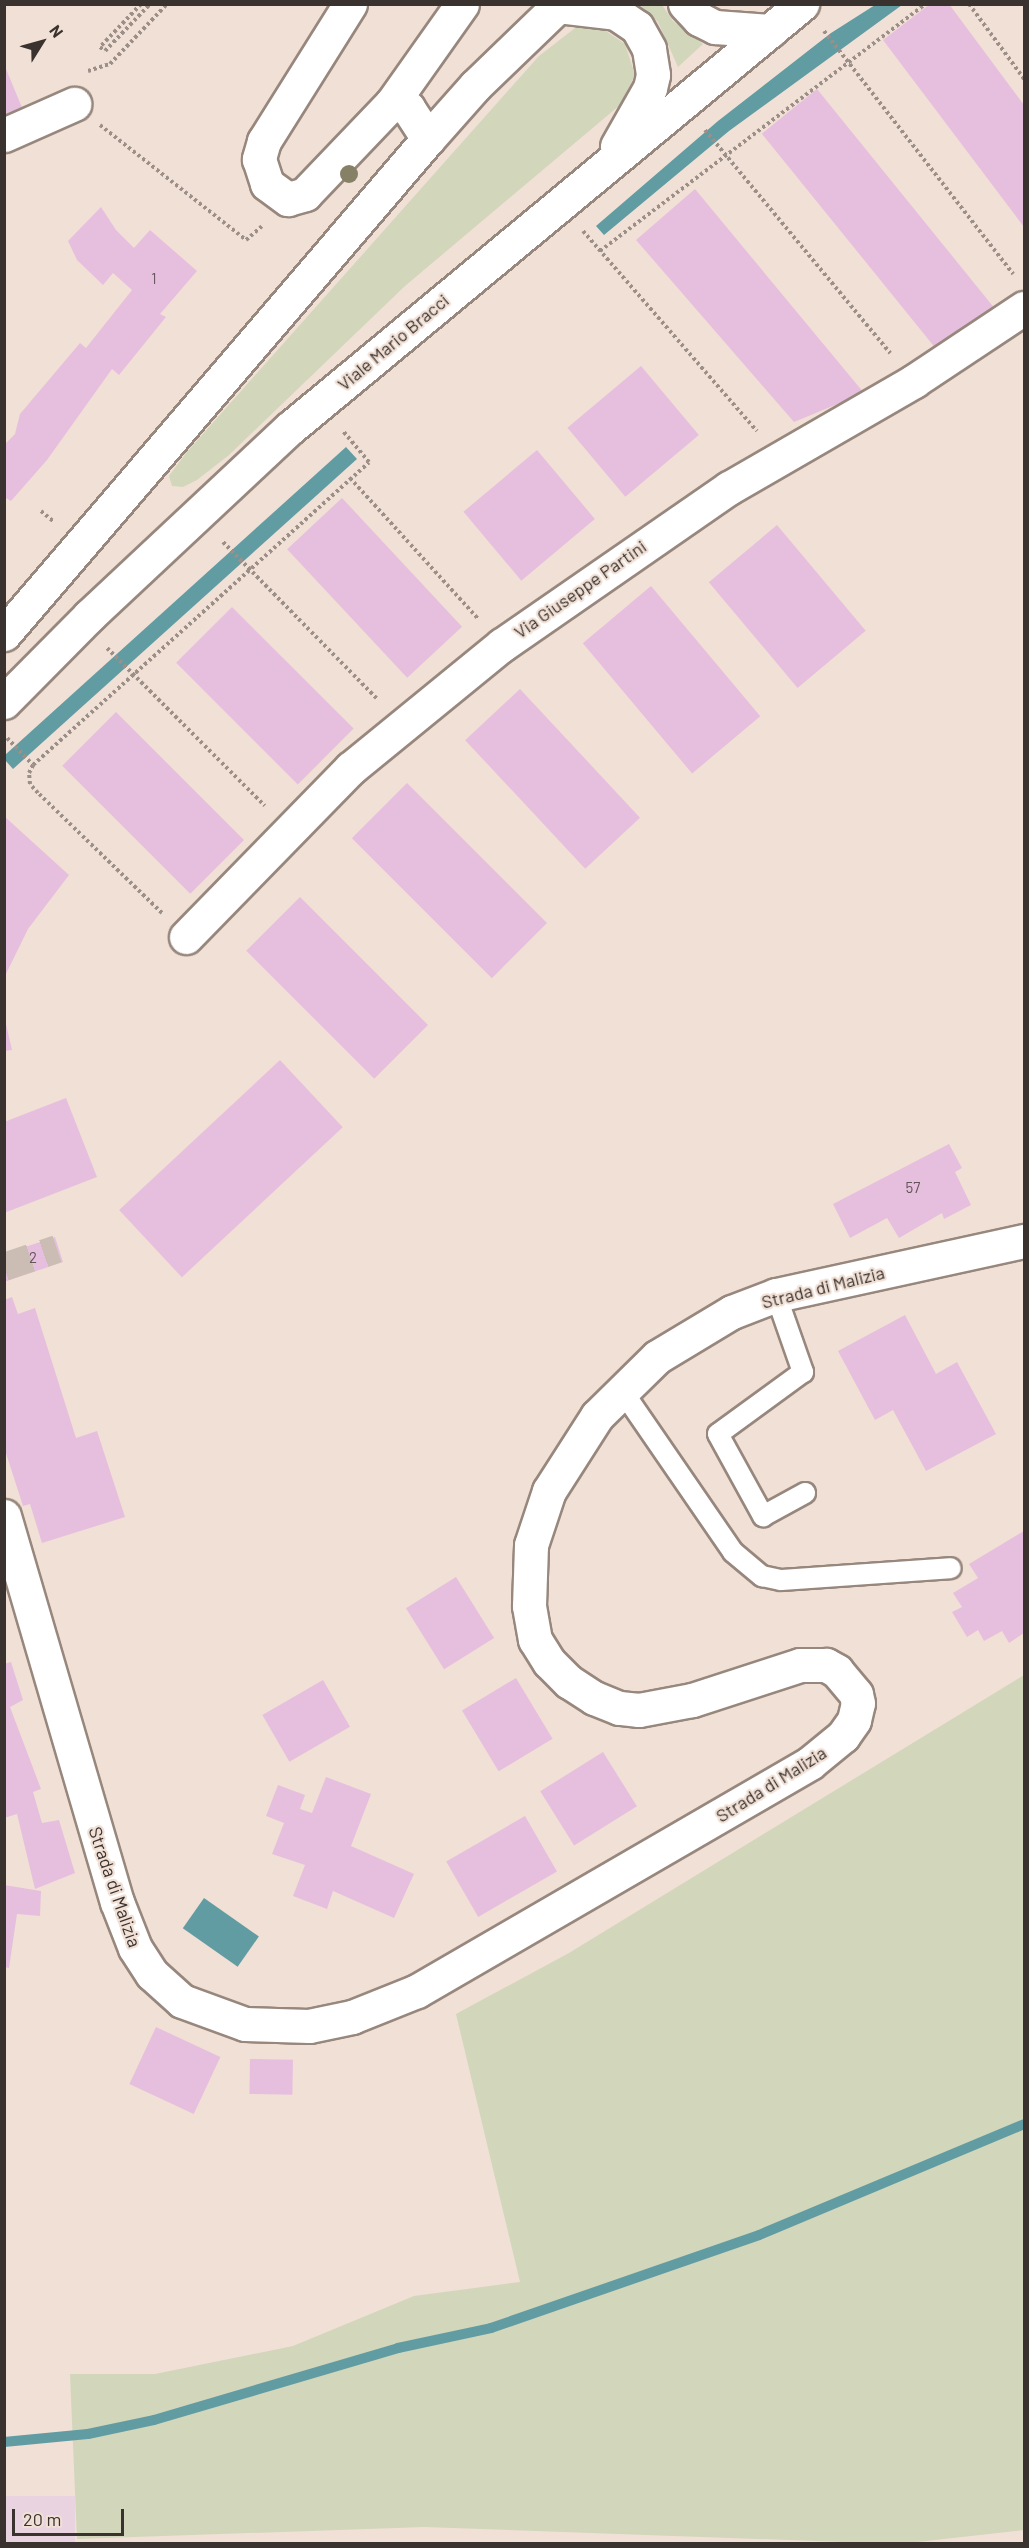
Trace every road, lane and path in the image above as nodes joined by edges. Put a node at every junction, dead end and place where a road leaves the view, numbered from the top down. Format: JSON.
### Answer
{"nodes":[{"id":1,"x":141,"y":4,"type":"edge"},
{"id":2,"x":150,"y":4,"type":"edge"},
{"id":3,"x":167,"y":4,"type":"edge"},
{"id":4,"x":351,"y":4,"type":"edge"},
{"id":5,"x":462,"y":4,"type":"edge"},
{"id":6,"x":685,"y":4,"type":"edge"},
{"id":7,"x":926,"y":4,"type":"edge"},
{"id":8,"x":969,"y":4,"type":"edge"},
{"id":9,"x":559,"y":5,"type":"edge"},
{"id":10,"x":811,"y":16,"type":"edge"},
{"id":11,"x":770,"y":31,"type":"junction"},
{"id":12,"x":850,"y":65,"type":"junction"},
{"id":13,"x":1024,"y":79,"type":"edge"},
{"id":14,"x":392,"y":103,"type":"junction"},
{"id":15,"x":74,"y":104,"type":"junction"},
{"id":16,"x":700,"y":123,"type":"dead end"},
{"id":17,"x":4,"y":135,"type":"edge"},
{"id":18,"x":428,"y":139,"type":"junction"},
{"id":19,"x":725,"y":153,"type":"junction"},
{"id":20,"x":605,"y":166,"type":"junction"},
{"id":21,"x":260,"y":225,"type":"dead end"},
{"id":22,"x":578,"y":226,"type":"dead end"},
{"id":23,"x":600,"y":251,"type":"junction"},
{"id":24,"x":1021,"y":294,"type":"edge"},
{"id":25,"x":914,"y":381,"type":"junction"},
{"id":26,"x":342,"y":431,"type":"dead end"},
{"id":27,"x":780,"y":457,"type":"junction"},
{"id":28,"x":350,"y":478,"type":"junction"},
{"id":29,"x":223,"y":542,"type":"dead end"},
{"id":30,"x":249,"y":569,"type":"junction"},
{"id":31,"x":4,"y":634,"type":"edge"},
{"id":32,"x":501,"y":645,"type":"junction"},
{"id":33,"x":106,"y":648,"type":"dead end"},
{"id":34,"x":133,"y":675,"type":"junction"},
{"id":35,"x":4,"y":702,"type":"edge"},
{"id":36,"x":402,"y":724,"type":"junction"},
{"id":37,"x":6,"y":738,"type":"dead end"},
{"id":38,"x":33,"y":765,"type":"junction"},
{"id":39,"x":289,"y":830,"type":"junction"},
{"id":40,"x":186,"y":937,"type":"joint"},
{"id":41,"x":1024,"y":1241,"type":"edge"},
{"id":42,"x":776,"y":1295,"type":"junction"},
{"id":43,"x":621,"y":1389,"type":"junction"},
{"id":44,"x":805,"y":1493,"type":"dead end"},
{"id":45,"x":4,"y":1516,"type":"edge"},
{"id":46,"x":951,"y":1568,"type":"dead end"}],
"edges":[{"from":1,"to":2,"type":"path"},
{"from":3,"to":15,"type":"path"},
{"from":4,"to":14,"type":"street"},
{"from":5,"to":14,"type":"street"},
{"from":6,"to":11,"type":"street"},
{"from":7,"to":12,"type":"path"},
{"from":8,"to":13,"type":"path"},
{"from":9,"to":18,"type":"street"},
{"from":9,"to":20,"type":"street"},
{"from":10,"to":11,"type":"street","name":"Viale Mario Bracci"},
{"from":10,"to":12,"type":"path"},
{"from":11,"to":20,"type":"street","name":"Viale Mario Bracci"},
{"from":12,"to":19,"type":"path"},
{"from":12,"to":24,"type":"path"},
{"from":14,"to":18,"type":"street"},
{"from":15,"to":17,"type":"street"},
{"from":15,"to":21,"type":"path"},
{"from":16,"to":19,"type":"path"},
{"from":18,"to":31,"type":"street"},
{"from":19,"to":23,"type":"path"},
{"from":19,"to":25,"type":"path"},
{"from":20,"to":35,"type":"street","name":"Viale Mario Bracci"},
{"from":22,"to":23,"type":"path"},
{"from":23,"to":27,"type":"path"},
{"from":24,"to":25,"type":"street","name":"Via Giuseppe Partini"},
{"from":25,"to":27,"type":"street","name":"Via Giuseppe Partini"},
{"from":26,"to":28,"type":"path"},
{"from":27,"to":32,"type":"street","name":"Via Giuseppe Partini"},
{"from":28,"to":30,"type":"path"},
{"from":28,"to":32,"type":"path"},
{"from":29,"to":30,"type":"path"},
{"from":30,"to":34,"type":"path"},
{"from":30,"to":36,"type":"path"},
{"from":32,"to":36,"type":"street","name":"Via Giuseppe Partini"},
{"from":33,"to":34,"type":"path"},
{"from":34,"to":38,"type":"path"},
{"from":34,"to":39,"type":"path"},
{"from":36,"to":39,"type":"street","name":"Via Giuseppe Partini"},
{"from":37,"to":38,"type":"path"},
{"from":38,"to":40,"type":"path"},
{"from":39,"to":40,"type":"street","name":"Via Giuseppe Partini"},
{"from":41,"to":42,"type":"street","name":"Strada di Malizia"},
{"from":42,"to":43,"type":"street","name":"Strada di Malizia"},
{"from":42,"to":44,"type":"lane"},
{"from":43,"to":45,"type":"street","name":"Strada di Malizia"},
{"from":43,"to":46,"type":"lane"}]}
